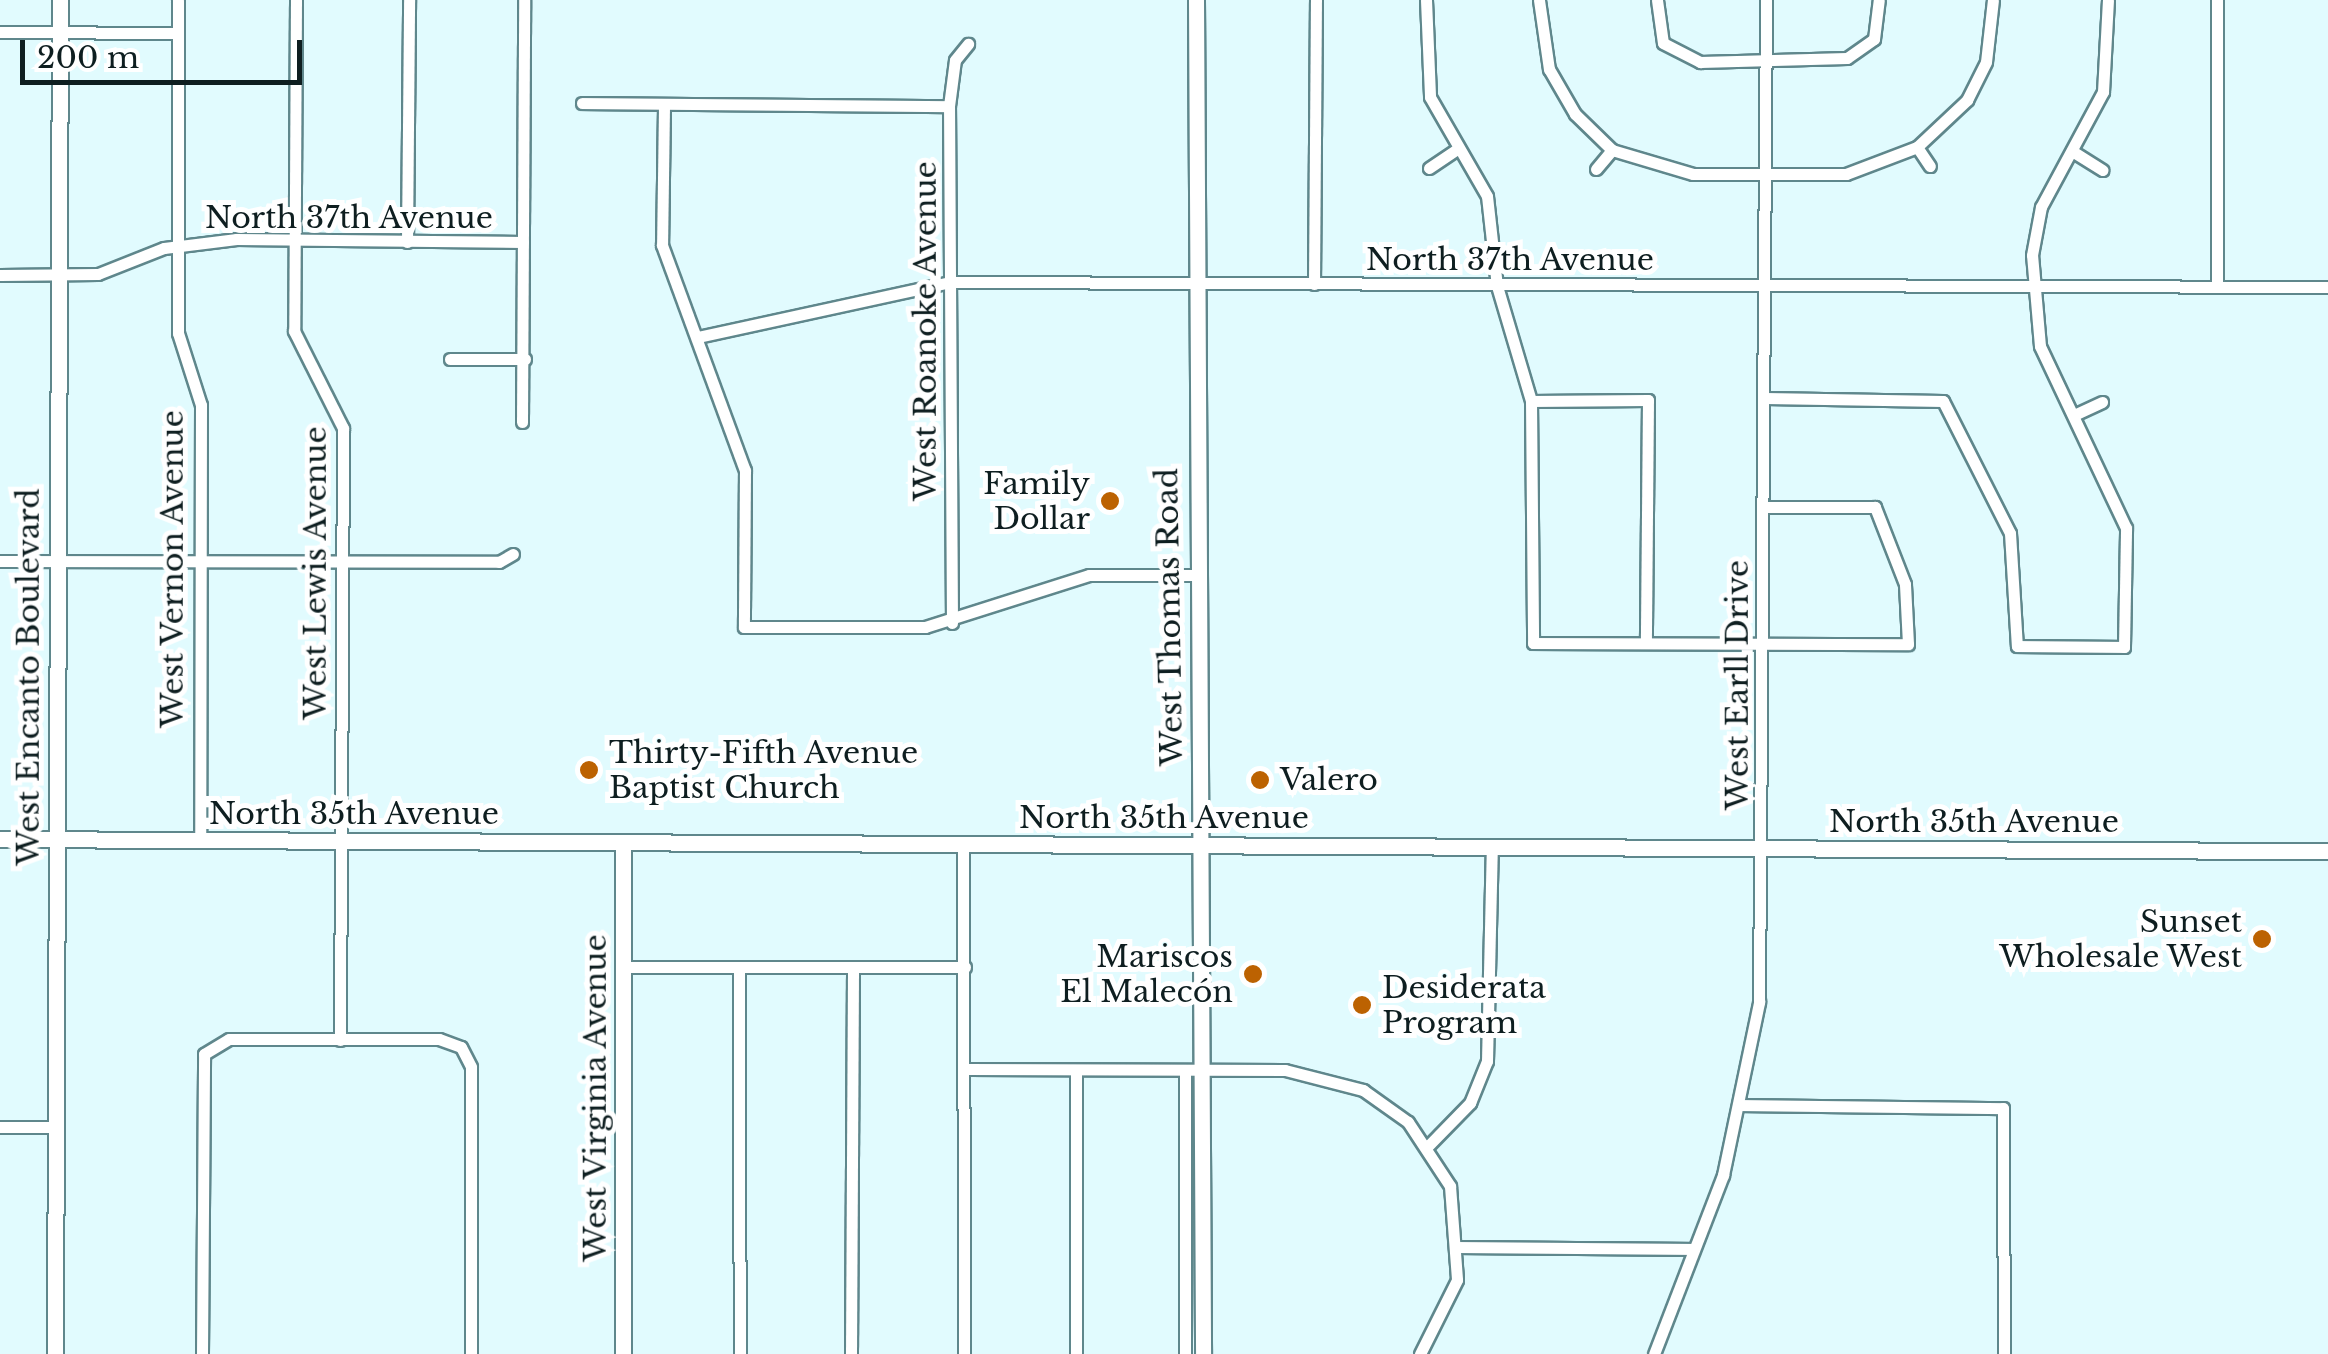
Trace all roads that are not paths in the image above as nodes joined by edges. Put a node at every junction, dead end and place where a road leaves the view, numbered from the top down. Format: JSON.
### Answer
{"nodes":[{"id":1,"x":60,"y":0,"type":"edge"},
{"id":2,"x":178,"y":0,"type":"edge"},
{"id":3,"x":296,"y":0,"type":"edge"},
{"id":4,"x":409,"y":0,"type":"edge"},
{"id":5,"x":524,"y":0,"type":"edge"},
{"id":6,"x":1196,"y":0,"type":"edge"},
{"id":7,"x":1316,"y":0,"type":"edge"},
{"id":8,"x":1426,"y":0,"type":"edge"},
{"id":9,"x":1539,"y":0,"type":"edge"},
{"id":10,"x":1658,"y":0,"type":"edge"},
{"id":11,"x":1766,"y":0,"type":"edge"},
{"id":12,"x":1879,"y":0,"type":"edge"},
{"id":13,"x":1993,"y":0,"type":"edge"},
{"id":14,"x":2108,"y":0,"type":"edge"},
{"id":15,"x":2216,"y":0,"type":"edge"},
{"id":16,"x":0,"y":32,"type":"edge"},
{"id":17,"x":60,"y":32,"type":"junction"},
{"id":18,"x":177,"y":33,"type":"junction"},
{"id":19,"x":968,"y":44,"type":"dead end"},
{"id":20,"x":1767,"y":59,"type":"junction"},
{"id":21,"x":582,"y":103,"type":"dead end"},
{"id":22,"x":949,"y":106,"type":"junction"},
{"id":23,"x":664,"y":107,"type":"junction"},
{"id":24,"x":1917,"y":148,"type":"junction"},
{"id":25,"x":1457,"y":149,"type":"junction"},
{"id":26,"x":1612,"y":150,"type":"junction"},
{"id":27,"x":2072,"y":151,"type":"junction"},
{"id":28,"x":1930,"y":166,"type":"dead end"},
{"id":29,"x":1430,"y":168,"type":"dead end"},
{"id":30,"x":1596,"y":168,"type":"dead end"},
{"id":31,"x":2102,"y":170,"type":"dead end"},
{"id":32,"x":1766,"y":174,"type":"junction"},
{"id":33,"x":294,"y":241,"type":"junction"},
{"id":34,"x":407,"y":242,"type":"junction"},
{"id":35,"x":523,"y":242,"type":"junction"},
{"id":36,"x":178,"y":244,"type":"junction"},
{"id":37,"x":0,"y":275,"type":"edge"},
{"id":38,"x":56,"y":276,"type":"junction"},
{"id":39,"x":950,"y":282,"type":"junction"},
{"id":40,"x":1314,"y":284,"type":"junction"},
{"id":41,"x":1194,"y":285,"type":"junction"},
{"id":42,"x":1497,"y":286,"type":"junction"},
{"id":43,"x":1766,"y":287,"type":"junction"},
{"id":44,"x":2033,"y":287,"type":"junction"},
{"id":45,"x":2216,"y":287,"type":"junction"},
{"id":46,"x":2328,"y":287,"type":"edge"},
{"id":47,"x":698,"y":337,"type":"junction"},
{"id":48,"x":450,"y":359,"type":"dead end"},
{"id":49,"x":524,"y":359,"type":"junction"},
{"id":50,"x":1765,"y":398,"type":"junction"},
{"id":51,"x":1531,"y":402,"type":"junction"},
{"id":52,"x":2102,"y":402,"type":"dead end"},
{"id":53,"x":2074,"y":415,"type":"junction"},
{"id":54,"x":522,"y":422,"type":"dead end"},
{"id":55,"x":1762,"y":507,"type":"junction"},
{"id":56,"x":514,"y":554,"type":"dead end"},
{"id":57,"x":57,"y":560,"type":"junction"},
{"id":58,"x":200,"y":560,"type":"junction"},
{"id":59,"x":0,"y":561,"type":"edge"},
{"id":60,"x":344,"y":561,"type":"junction"},
{"id":61,"x":1196,"y":574,"type":"junction"},
{"id":62,"x":952,"y":622,"type":"junction"},
{"id":63,"x":1646,"y":643,"type":"junction"},
{"id":64,"x":1764,"y":644,"type":"junction"},
{"id":65,"x":0,"y":839,"type":"edge"},
{"id":66,"x":55,"y":839,"type":"junction"},
{"id":67,"x":200,"y":841,"type":"junction"},
{"id":68,"x":342,"y":842,"type":"junction"},
{"id":69,"x":624,"y":842,"type":"junction"},
{"id":70,"x":964,"y":845,"type":"junction"},
{"id":71,"x":1200,"y":846,"type":"junction"},
{"id":72,"x":1492,"y":847,"type":"junction"},
{"id":73,"x":1762,"y":849,"type":"junction"},
{"id":74,"x":2328,"y":852,"type":"edge"},
{"id":75,"x":624,"y":966,"type":"junction"},
{"id":76,"x":739,"y":966,"type":"junction"},
{"id":77,"x":853,"y":966,"type":"junction"},
{"id":78,"x":965,"y":966,"type":"junction"},
{"id":79,"x":340,"y":1040,"type":"junction"},
{"id":80,"x":966,"y":1069,"type":"junction"},
{"id":81,"x":1076,"y":1070,"type":"junction"},
{"id":82,"x":1194,"y":1071,"type":"junction"},
{"id":83,"x":1742,"y":1105,"type":"junction"},
{"id":84,"x":0,"y":1127,"type":"edge"},
{"id":85,"x":55,"y":1127,"type":"junction"},
{"id":86,"x":1428,"y":1147,"type":"junction"},
{"id":87,"x":1460,"y":1247,"type":"junction"},
{"id":88,"x":1693,"y":1250,"type":"junction"},
{"id":89,"x":55,"y":1354,"type":"edge"},
{"id":90,"x":202,"y":1354,"type":"edge"},
{"id":91,"x":472,"y":1354,"type":"edge"},
{"id":92,"x":622,"y":1354,"type":"edge"},
{"id":93,"x":740,"y":1354,"type":"edge"},
{"id":94,"x":851,"y":1354,"type":"edge"},
{"id":95,"x":964,"y":1354,"type":"edge"},
{"id":96,"x":1076,"y":1354,"type":"edge"},
{"id":97,"x":1185,"y":1354,"type":"edge"},
{"id":98,"x":1203,"y":1354,"type":"edge"},
{"id":99,"x":1420,"y":1354,"type":"edge"},
{"id":100,"x":1654,"y":1354,"type":"edge"},
{"id":101,"x":2004,"y":1354,"type":"edge"}],
"edges":[{"from":1,"to":17,"type":"main road","name":"West Encanto Boulevard"},
{"from":2,"to":18,"type":"street","name":"West Vernon Avenue"},
{"from":3,"to":33,"type":"street","name":"West Lewis Avenue"},
{"from":4,"to":34,"type":"street"},
{"from":5,"to":35,"type":"street"},
{"from":6,"to":41,"type":"main road","name":"West Thomas Road"},
{"from":7,"to":40,"type":"street"},
{"from":8,"to":25,"type":"street"},
{"from":9,"to":26,"type":"street"},
{"from":10,"to":20,"type":"street"},
{"from":11,"to":20,"type":"street","name":"West Earll Drive"},
{"from":12,"to":20,"type":"street"},
{"from":13,"to":24,"type":"street"},
{"from":14,"to":27,"type":"street"},
{"from":15,"to":45,"type":"street"},
{"from":16,"to":17,"type":"street"},
{"from":17,"to":18,"type":"street"},
{"from":17,"to":38,"type":"main road","name":"West Encanto Boulevard"},
{"from":18,"to":36,"type":"street","name":"West Vernon Avenue"},
{"from":19,"to":22,"type":"street","name":"West Roanoke Avenue"},
{"from":20,"to":32,"type":"street","name":"West Earll Drive"},
{"from":21,"to":23,"type":"street"},
{"from":22,"to":23,"type":"street"},
{"from":22,"to":39,"type":"street","name":"West Roanoke Avenue"},
{"from":23,"to":47,"type":"street"},
{"from":24,"to":28,"type":"street"},
{"from":24,"to":32,"type":"street"},
{"from":25,"to":29,"type":"street"},
{"from":25,"to":42,"type":"street"},
{"from":26,"to":30,"type":"street"},
{"from":26,"to":32,"type":"street"},
{"from":27,"to":31,"type":"street"},
{"from":27,"to":44,"type":"street"},
{"from":32,"to":43,"type":"street","name":"West Earll Drive"},
{"from":33,"to":34,"type":"street","name":"North 37th Avenue"},
{"from":33,"to":36,"type":"street","name":"North 37th Avenue"},
{"from":33,"to":60,"type":"street","name":"West Lewis Avenue"},
{"from":34,"to":35,"type":"street","name":"North 37th Avenue"},
{"from":35,"to":49,"type":"street"},
{"from":36,"to":38,"type":"street","name":"North 37th Avenue"},
{"from":36,"to":58,"type":"street","name":"West Vernon Avenue"},
{"from":37,"to":38,"type":"street","name":"North 37th Avenue"},
{"from":38,"to":57,"type":"main road","name":"West Encanto Boulevard"},
{"from":39,"to":41,"type":"street","name":"North 37th Avenue"},
{"from":39,"to":47,"type":"street","name":"North 37th Avenue"},
{"from":39,"to":62,"type":"street","name":"West Roanoke Avenue"},
{"from":40,"to":41,"type":"street","name":"North 37th Avenue"},
{"from":40,"to":42,"type":"street","name":"North 37th Avenue"},
{"from":41,"to":61,"type":"main road","name":"West Thomas Road"},
{"from":42,"to":43,"type":"street","name":"North 37th Avenue"},
{"from":42,"to":51,"type":"street"},
{"from":43,"to":44,"type":"street","name":"North 37th Avenue"},
{"from":43,"to":50,"type":"street","name":"West Earll Drive"},
{"from":44,"to":45,"type":"street","name":"North 37th Avenue"},
{"from":44,"to":53,"type":"street"},
{"from":45,"to":46,"type":"street","name":"North 37th Avenue"},
{"from":47,"to":62,"type":"street"},
{"from":48,"to":49,"type":"street"},
{"from":49,"to":54,"type":"street"},
{"from":50,"to":53,"type":"street"},
{"from":50,"to":55,"type":"street","name":"West Earll Drive"},
{"from":51,"to":63,"type":"street"},
{"from":51,"to":63,"type":"street"},
{"from":52,"to":53,"type":"street"},
{"from":55,"to":64,"type":"street","name":"West Earll Drive"},
{"from":55,"to":64,"type":"street"},
{"from":56,"to":60,"type":"street"},
{"from":57,"to":58,"type":"street"},
{"from":57,"to":59,"type":"street"},
{"from":57,"to":66,"type":"main road","name":"West Encanto Boulevard"},
{"from":58,"to":60,"type":"street"},
{"from":58,"to":67,"type":"street","name":"West Vernon Avenue"},
{"from":60,"to":68,"type":"street","name":"West Lewis Avenue"},
{"from":61,"to":62,"type":"street"},
{"from":61,"to":71,"type":"main road","name":"West Thomas Road"},
{"from":63,"to":64,"type":"street"},
{"from":64,"to":73,"type":"street","name":"West Earll Drive"},
{"from":65,"to":66,"type":"main road","name":"North 35th Avenue"},
{"from":66,"to":67,"type":"main road","name":"North 35th Avenue"},
{"from":66,"to":85,"type":"main road","name":"West Encanto Boulevard"},
{"from":67,"to":68,"type":"main road","name":"North 35th Avenue"},
{"from":68,"to":69,"type":"main road","name":"North 35th Avenue"},
{"from":68,"to":79,"type":"street","name":"West Lewis Avenue"},
{"from":69,"to":70,"type":"main road","name":"North 35th Avenue"},
{"from":69,"to":75,"type":"main road","name":"West Virginia Avenue"},
{"from":70,"to":71,"type":"main road","name":"North 35th Avenue"},
{"from":70,"to":78,"type":"street"},
{"from":71,"to":72,"type":"main road","name":"North 35th Avenue"},
{"from":71,"to":82,"type":"main road","name":"West Thomas Road"},
{"from":72,"to":73,"type":"main road","name":"North 35th Avenue"},
{"from":72,"to":86,"type":"street"},
{"from":73,"to":74,"type":"main road","name":"North 35th Avenue"},
{"from":73,"to":83,"type":"street","name":"West Earll Drive"},
{"from":75,"to":76,"type":"street"},
{"from":75,"to":92,"type":"main road","name":"West Virginia Avenue"},
{"from":76,"to":77,"type":"street"},
{"from":76,"to":93,"type":"street"},
{"from":77,"to":78,"type":"street"},
{"from":77,"to":94,"type":"street"},
{"from":78,"to":80,"type":"street"},
{"from":79,"to":90,"type":"street"},
{"from":79,"to":91,"type":"street"},
{"from":80,"to":81,"type":"street"},
{"from":80,"to":95,"type":"street"},
{"from":81,"to":82,"type":"street"},
{"from":81,"to":96,"type":"street"},
{"from":82,"to":86,"type":"street"},
{"from":82,"to":97,"type":"street","name":"West Thomas Road"},
{"from":82,"to":98,"type":"main road","name":"West Thomas Road"},
{"from":83,"to":88,"type":"street","name":"West Earll Drive"},
{"from":83,"to":101,"type":"street"},
{"from":84,"to":85,"type":"street"},
{"from":85,"to":89,"type":"main road","name":"West Encanto Boulevard"},
{"from":86,"to":87,"type":"street"},
{"from":87,"to":88,"type":"street"},
{"from":87,"to":99,"type":"street"},
{"from":88,"to":100,"type":"street","name":"West Earll Drive"}]}
